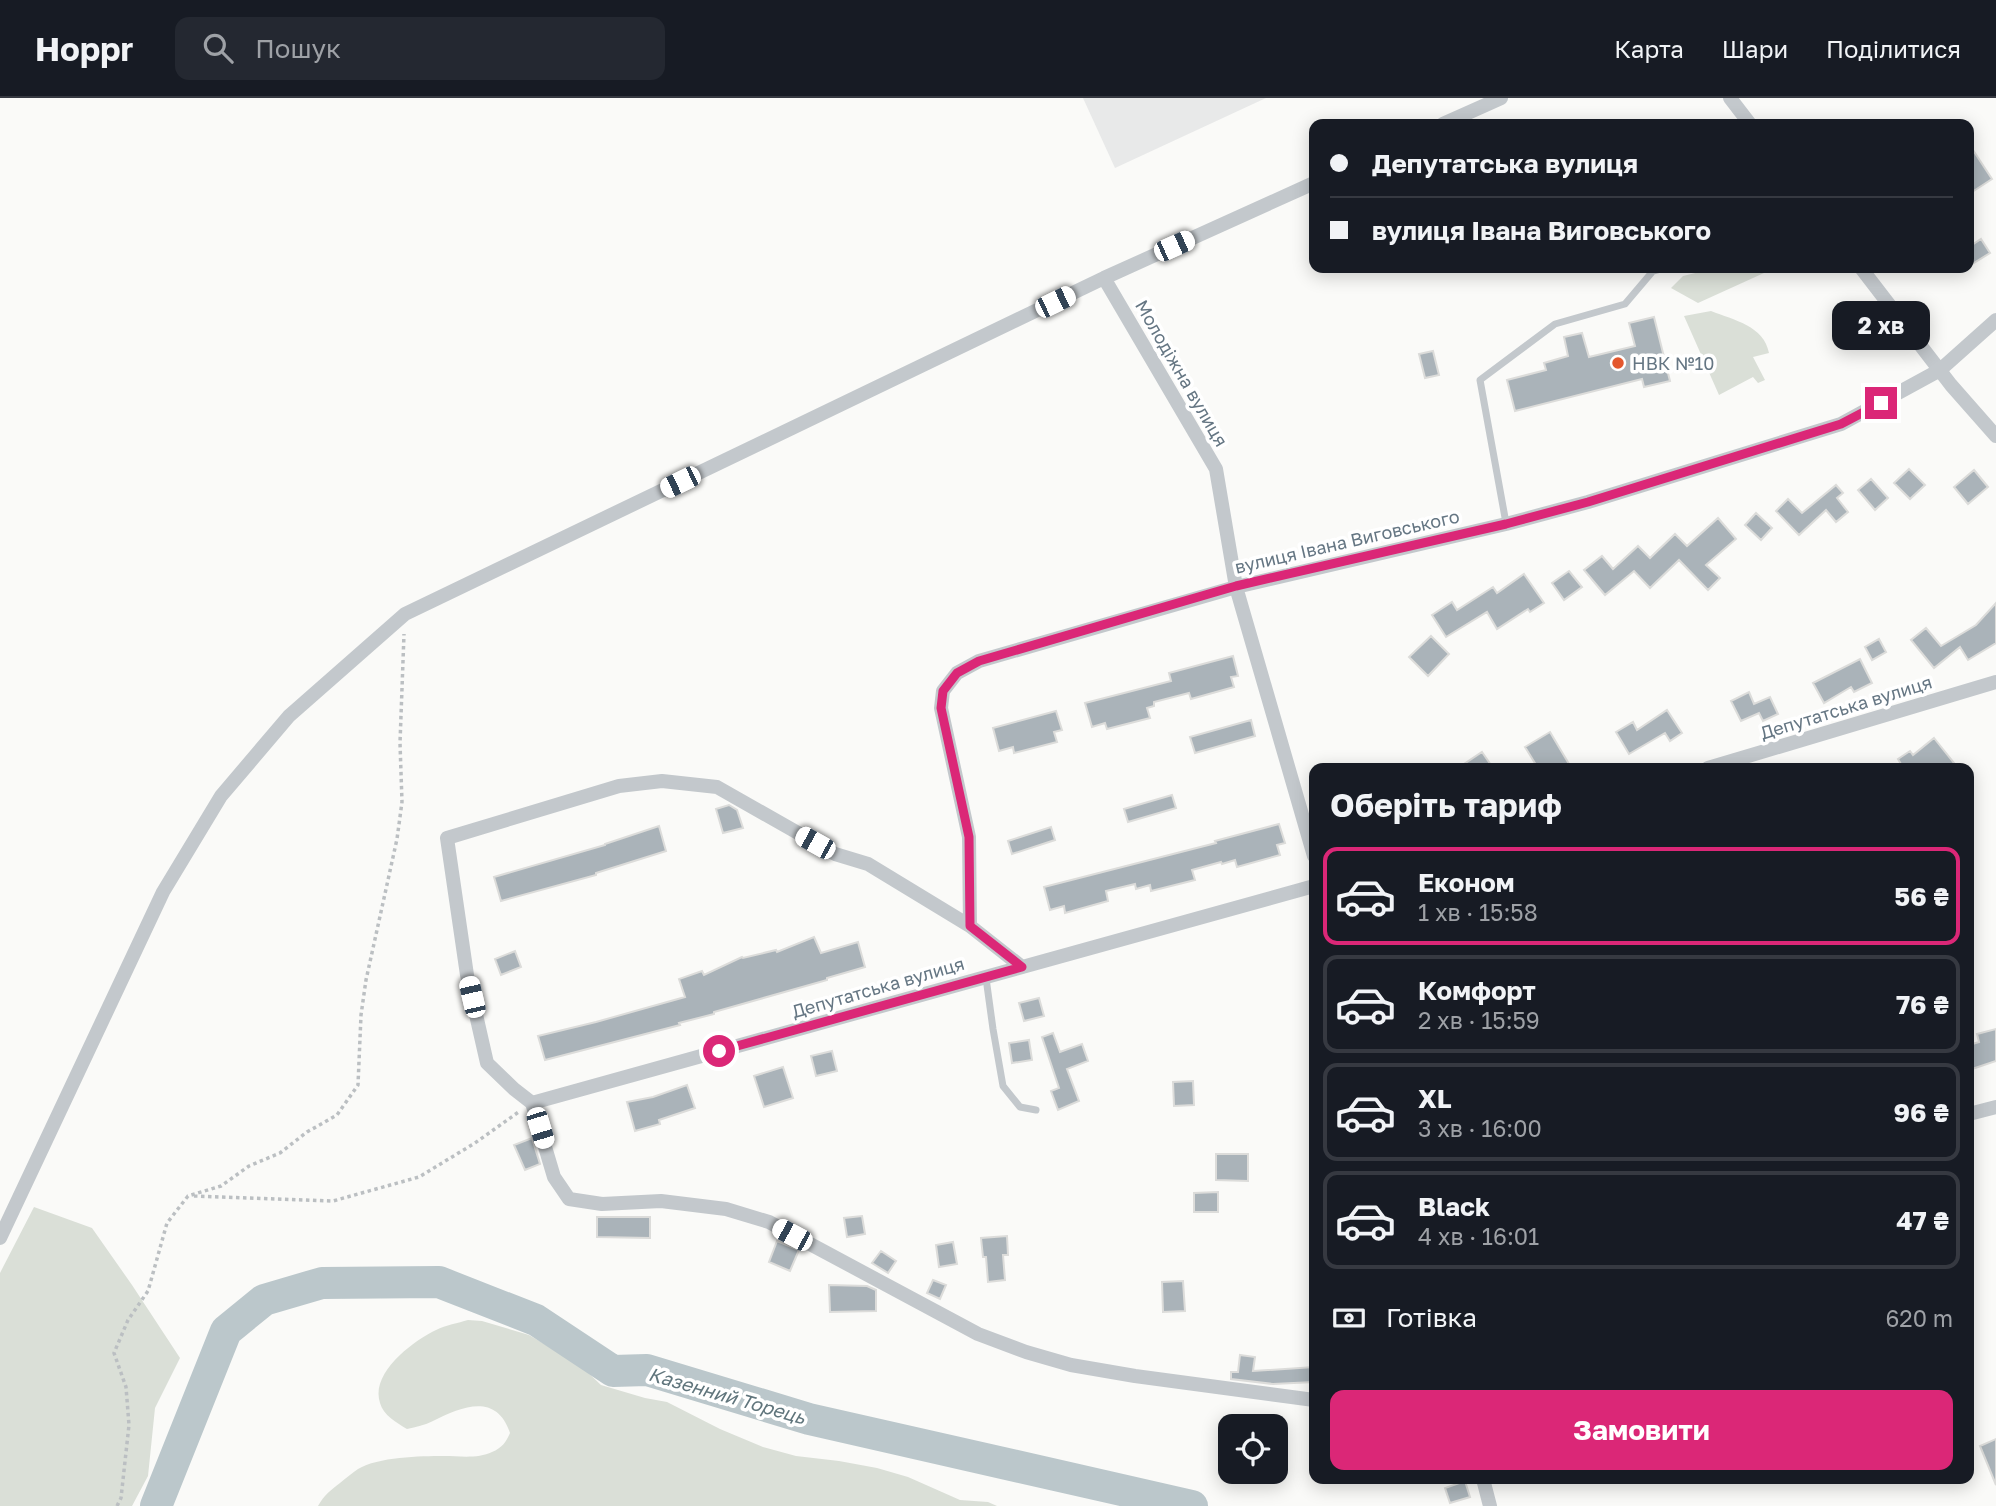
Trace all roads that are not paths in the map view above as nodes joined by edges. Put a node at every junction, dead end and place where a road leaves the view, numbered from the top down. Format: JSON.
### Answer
{"nodes":[{"id":1,"x":1501,"y":98,"type":"edge"},
{"id":2,"x":1730,"y":98,"type":"edge"},
{"id":3,"x":1454,"y":119,"type":"edge"},
{"id":4,"x":1746,"y":119,"type":"edge"},
{"id":5,"x":1309,"y":185,"type":"edge"},
{"id":6,"x":1651,"y":273,"type":"edge"},
{"id":7,"x":1865,"y":273,"type":"edge"},
{"id":8,"x":1104,"y":278,"type":"junction"},
{"id":9,"x":1996,"y":320,"type":"edge"},
{"id":10,"x":1940,"y":370,"type":"junction"},
{"id":11,"x":1996,"y":436,"type":"edge"},
{"id":12,"x":1506,"y":524,"type":"junction"},
{"id":13,"x":1236,"y":586,"type":"junction"},
{"id":14,"x":1996,"y":682,"type":"edge"},
{"id":15,"x":1725,"y":763,"type":"edge"},
{"id":16,"x":1309,"y":839,"type":"edge"},
{"id":17,"x":1309,"y":887,"type":"edge"},
{"id":18,"x":970,"y":926,"type":"junction"},
{"id":19,"x":1022,"y":967,"type":"junction"},
{"id":20,"x":986,"y":977,"type":"junction"},
{"id":21,"x":532,"y":1103,"type":"junction"},
{"id":22,"x":1996,"y":1107,"type":"edge"},
{"id":23,"x":1036,"y":1110,"type":"dead end"},
{"id":24,"x":1974,"y":1113,"type":"edge"},
{"id":25,"x":0,"y":1238,"type":"edge"},
{"id":26,"x":1309,"y":1399,"type":"edge"},
{"id":27,"x":1484,"y":1484,"type":"edge"},
{"id":28,"x":1490,"y":1506,"type":"edge"}],
"edges":[{"from":1,"to":3,"type":"street"},
{"from":2,"to":4,"type":"street"},
{"from":5,"to":8,"type":"street"},
{"from":6,"to":12,"type":"lane"},
{"from":7,"to":10,"type":"street"},
{"from":8,"to":13,"type":"street","name":"Молодіжна вулиця"},
{"from":8,"to":25,"type":"street"},
{"from":9,"to":10,"type":"street","name":"вулиця Івана Виговського"},
{"from":10,"to":11,"type":"street"},
{"from":10,"to":12,"type":"street","name":"вулиця Івана Виговського"},
{"from":12,"to":13,"type":"street","name":"вулиця Івана Виговського"},
{"from":13,"to":16,"type":"street","name":"Молодіжна вулиця"},
{"from":13,"to":18,"type":"street","name":"вулиця Івана Виговського"},
{"from":14,"to":15,"type":"street","name":"Депутатська вулиця"},
{"from":17,"to":19,"type":"street","name":"Депутатська вулиця"},
{"from":18,"to":19,"type":"street"},
{"from":18,"to":21,"type":"street"},
{"from":19,"to":20,"type":"street","name":"Депутатська вулиця"},
{"from":20,"to":21,"type":"street","name":"Депутатська вулиця"},
{"from":20,"to":23,"type":"lane"},
{"from":21,"to":26,"type":"street"},
{"from":22,"to":24,"type":"street"},
{"from":27,"to":28,"type":"street"}]}
